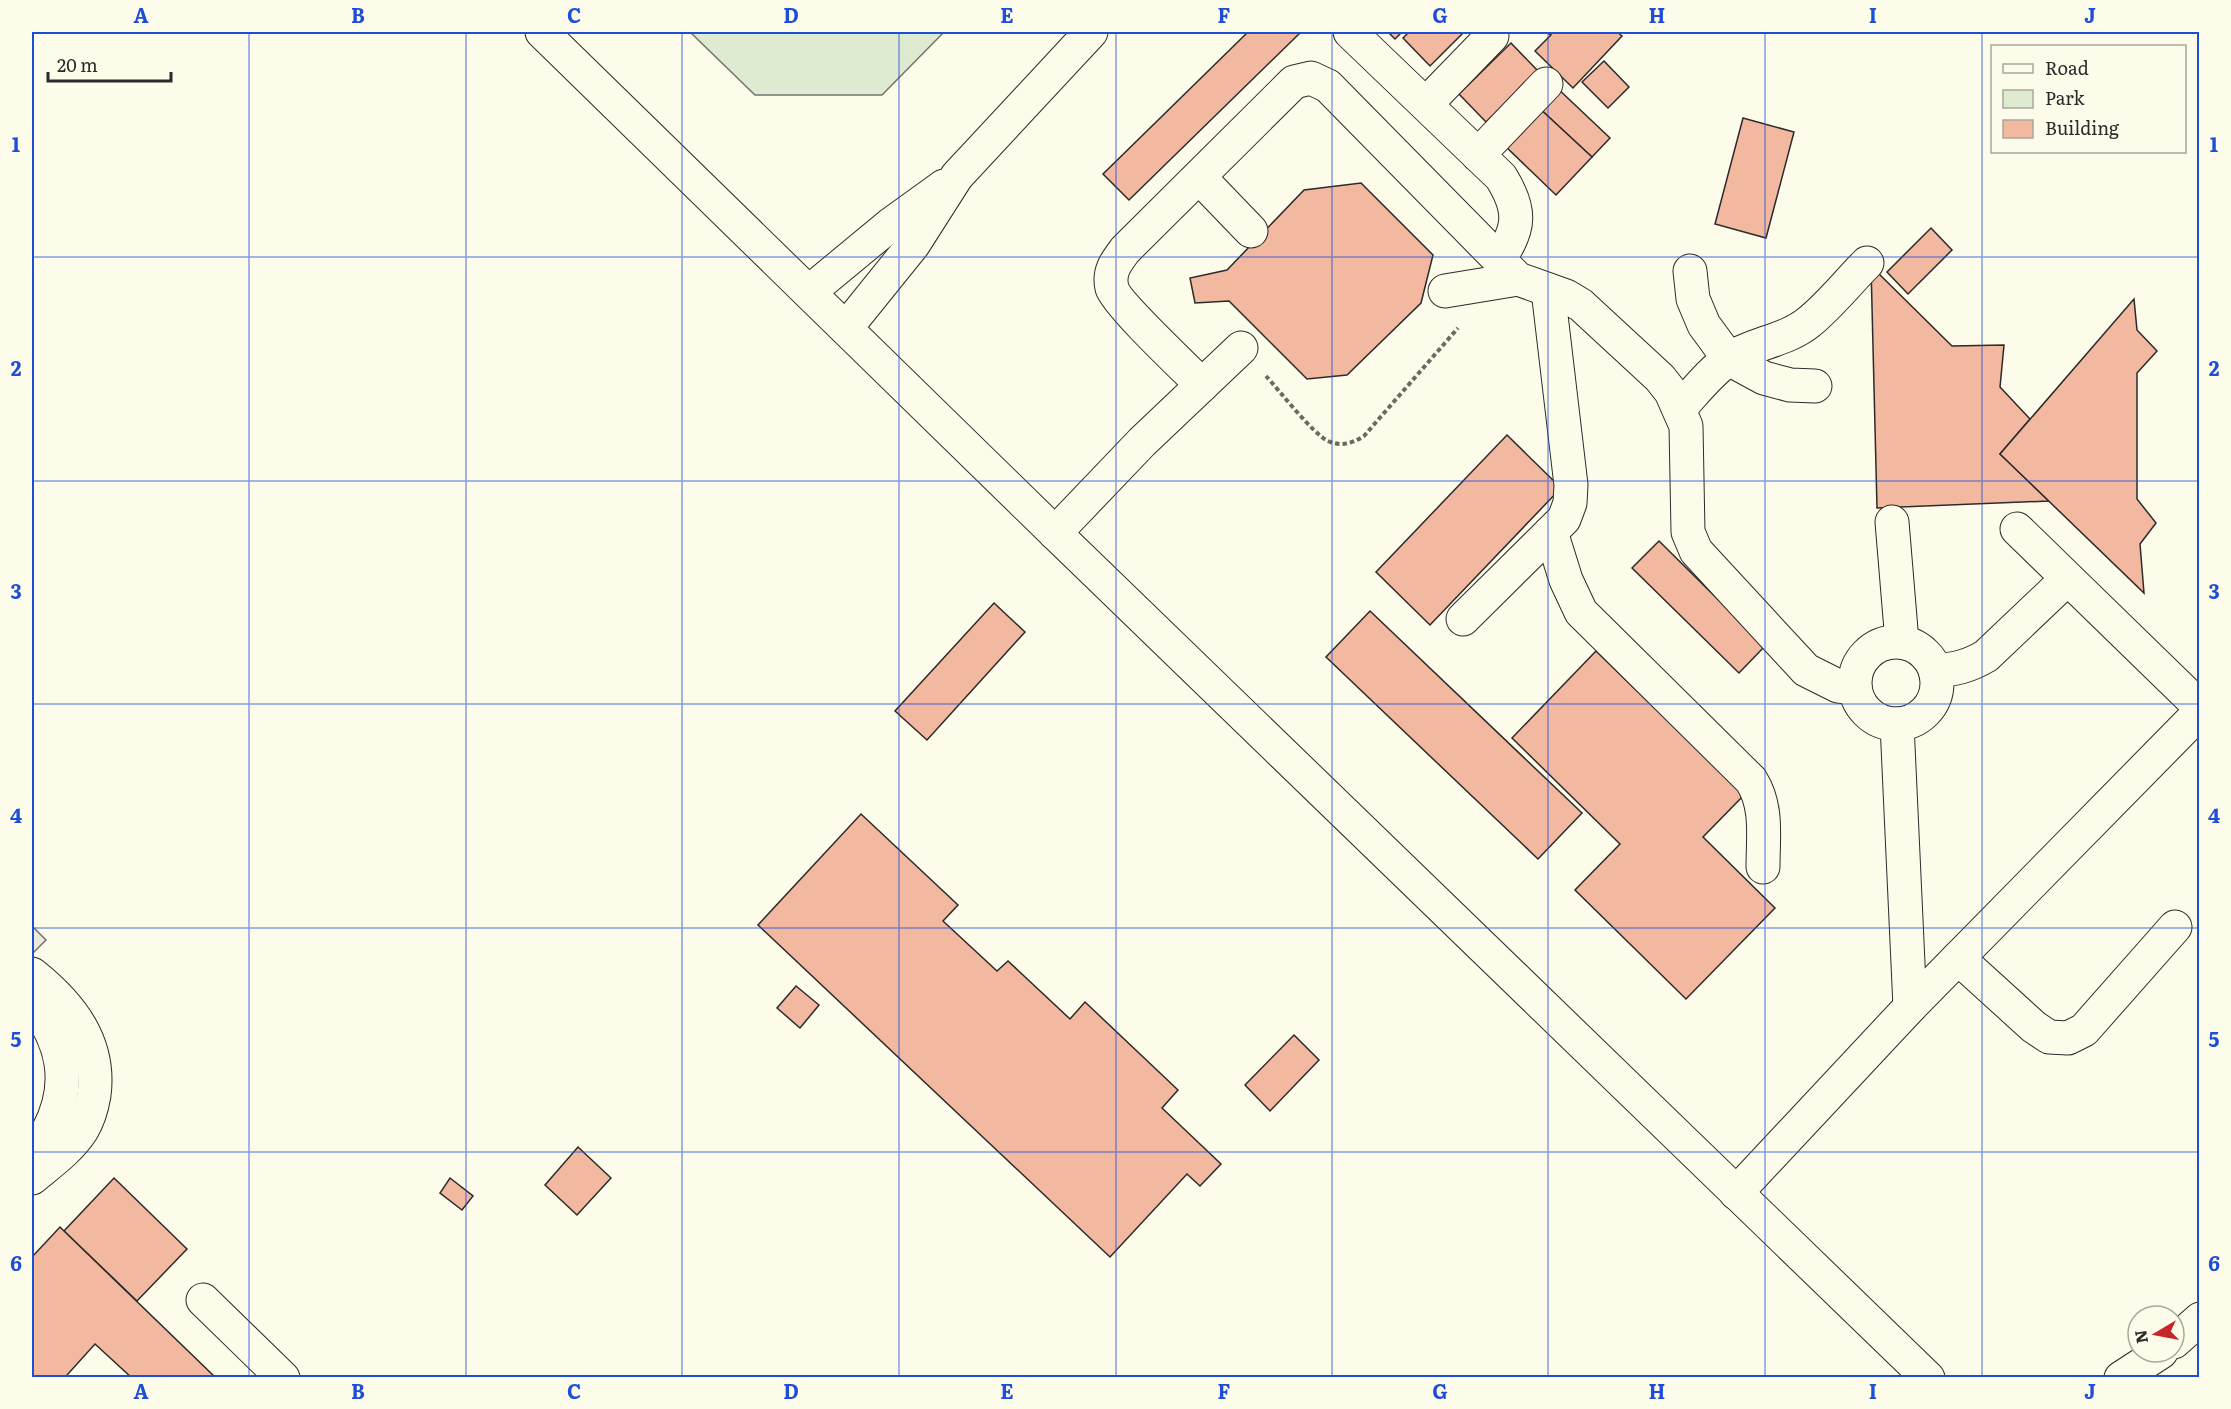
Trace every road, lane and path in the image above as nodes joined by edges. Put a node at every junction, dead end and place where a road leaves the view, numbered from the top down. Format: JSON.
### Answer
{"nodes":[{"id":1,"x":542,"y":32,"type":"edge"},
{"id":2,"x":1091,"y":32,"type":"edge"},
{"id":3,"x":1350,"y":32,"type":"edge"},
{"id":4,"x":1492,"y":36,"type":"dead end"},
{"id":5,"x":1546,"y":84,"type":"dead end"},
{"id":6,"x":1426,"y":104,"type":"junction"},
{"id":7,"x":1478,"y":155,"type":"junction"},
{"id":8,"x":957,"y":176,"type":"junction"},
{"id":9,"x":1199,"y":177,"type":"junction"},
{"id":10,"x":1251,"y":231,"type":"dead end"},
{"id":11,"x":1868,"y":263,"type":"dead end"},
{"id":12,"x":1508,"y":269,"type":"junction"},
{"id":13,"x":1689,"y":271,"type":"dead end"},
{"id":14,"x":1455,"y":290,"type":"joint"},
{"id":15,"x":1548,"y":290,"type":"junction"},
{"id":16,"x":809,"y":292,"type":"junction"},
{"id":17,"x":846,"y":327,"type":"junction"},
{"id":18,"x":1241,"y":348,"type":"joint"},
{"id":19,"x":1729,"y":359,"type":"junction"},
{"id":20,"x":1202,"y":385,"type":"junction"},
{"id":21,"x":1815,"y":386,"type":"dead end"},
{"id":22,"x":1680,"y":408,"type":"junction"},
{"id":23,"x":1892,"y":522,"type":"dead end"},
{"id":24,"x":2017,"y":529,"type":"dead end"},
{"id":25,"x":1551,"y":532,"type":"junction"},
{"id":26,"x":1054,"y":533,"type":"junction"},
{"id":27,"x":2067,"y":579,"type":"junction"},
{"id":28,"x":1463,"y":620,"type":"dead end"},
{"id":29,"x":1902,"y":642,"type":"junction"},
{"id":30,"x":1935,"y":670,"type":"junction"},
{"id":31,"x":1855,"y":688,"type":"junction"},
{"id":32,"x":2199,"y":710,"type":"edge"},
{"id":33,"x":1897,"y":724,"type":"junction"},
{"id":34,"x":1763,"y":867,"type":"dead end"},
{"id":35,"x":2175,"y":927,"type":"dead end"},
{"id":36,"x":1958,"y":958,"type":"junction"},
{"id":37,"x":32,"y":974,"type":"edge"},
{"id":38,"x":32,"y":1002,"type":"edge"},
{"id":39,"x":1910,"y":1007,"type":"junction"},
{"id":40,"x":32,"y":1154,"type":"edge"},
{"id":41,"x":32,"y":1178,"type":"edge"},
{"id":42,"x":1736,"y":1192,"type":"junction"},
{"id":43,"x":202,"y":1300,"type":"dead end"},
{"id":44,"x":2199,"y":1319,"type":"edge"},
{"id":45,"x":2186,"y":1331,"type":"edge"},
{"id":46,"x":2142,"y":1364,"type":"edge"},
{"id":47,"x":2155,"y":1364,"type":"edge"},
{"id":48,"x":283,"y":1377,"type":"edge"},
{"id":49,"x":1928,"y":1377,"type":"edge"},
{"id":50,"x":2121,"y":1377,"type":"edge"},
{"id":51,"x":2147,"y":1377,"type":"edge"}],
"edges":[{"from":1,"to":16,"type":"street"},
{"from":2,"to":8,"type":"street"},
{"from":3,"to":6,"type":"street"},
{"from":4,"to":6,"type":"street"},
{"from":5,"to":7,"type":"street"},
{"from":6,"to":7,"type":"street"},
{"from":7,"to":12,"type":"street"},
{"from":8,"to":16,"type":"street"},
{"from":8,"to":17,"type":"street"},
{"from":9,"to":10,"type":"street"},
{"from":9,"to":12,"type":"street"},
{"from":9,"to":20,"type":"street"},
{"from":11,"to":19,"type":"street"},
{"from":12,"to":14,"type":"street"},
{"from":12,"to":15,"type":"street"},
{"from":13,"to":19,"type":"street"},
{"from":14,"to":18,"type":"path"},
{"from":15,"to":22,"type":"street"},
{"from":15,"to":25,"type":"street"},
{"from":16,"to":17,"type":"street"},
{"from":17,"to":26,"type":"street"},
{"from":18,"to":20,"type":"street"},
{"from":19,"to":21,"type":"street"},
{"from":19,"to":22,"type":"street"},
{"from":20,"to":26,"type":"street"},
{"from":22,"to":31,"type":"street"},
{"from":23,"to":29,"type":"street"},
{"from":24,"to":27,"type":"street"},
{"from":25,"to":28,"type":"street"},
{"from":25,"to":34,"type":"street"},
{"from":26,"to":42,"type":"street"},
{"from":27,"to":30,"type":"street"},
{"from":27,"to":32,"type":"street"},
{"from":29,"to":30,"type":"street"},
{"from":29,"to":31,"type":"street"},
{"from":30,"to":33,"type":"street"},
{"from":31,"to":33,"type":"street"},
{"from":32,"to":36,"type":"street"},
{"from":33,"to":39,"type":"street"},
{"from":35,"to":36,"type":"street"},
{"from":36,"to":39,"type":"street"},
{"from":37,"to":41,"type":"street"},
{"from":38,"to":40,"type":"street"},
{"from":39,"to":42,"type":"street"},
{"from":42,"to":49,"type":"street"},
{"from":43,"to":48,"type":"street"},
{"from":44,"to":45,"type":"street"},
{"from":46,"to":50,"type":"street"},
{"from":47,"to":51,"type":"street"}]}
